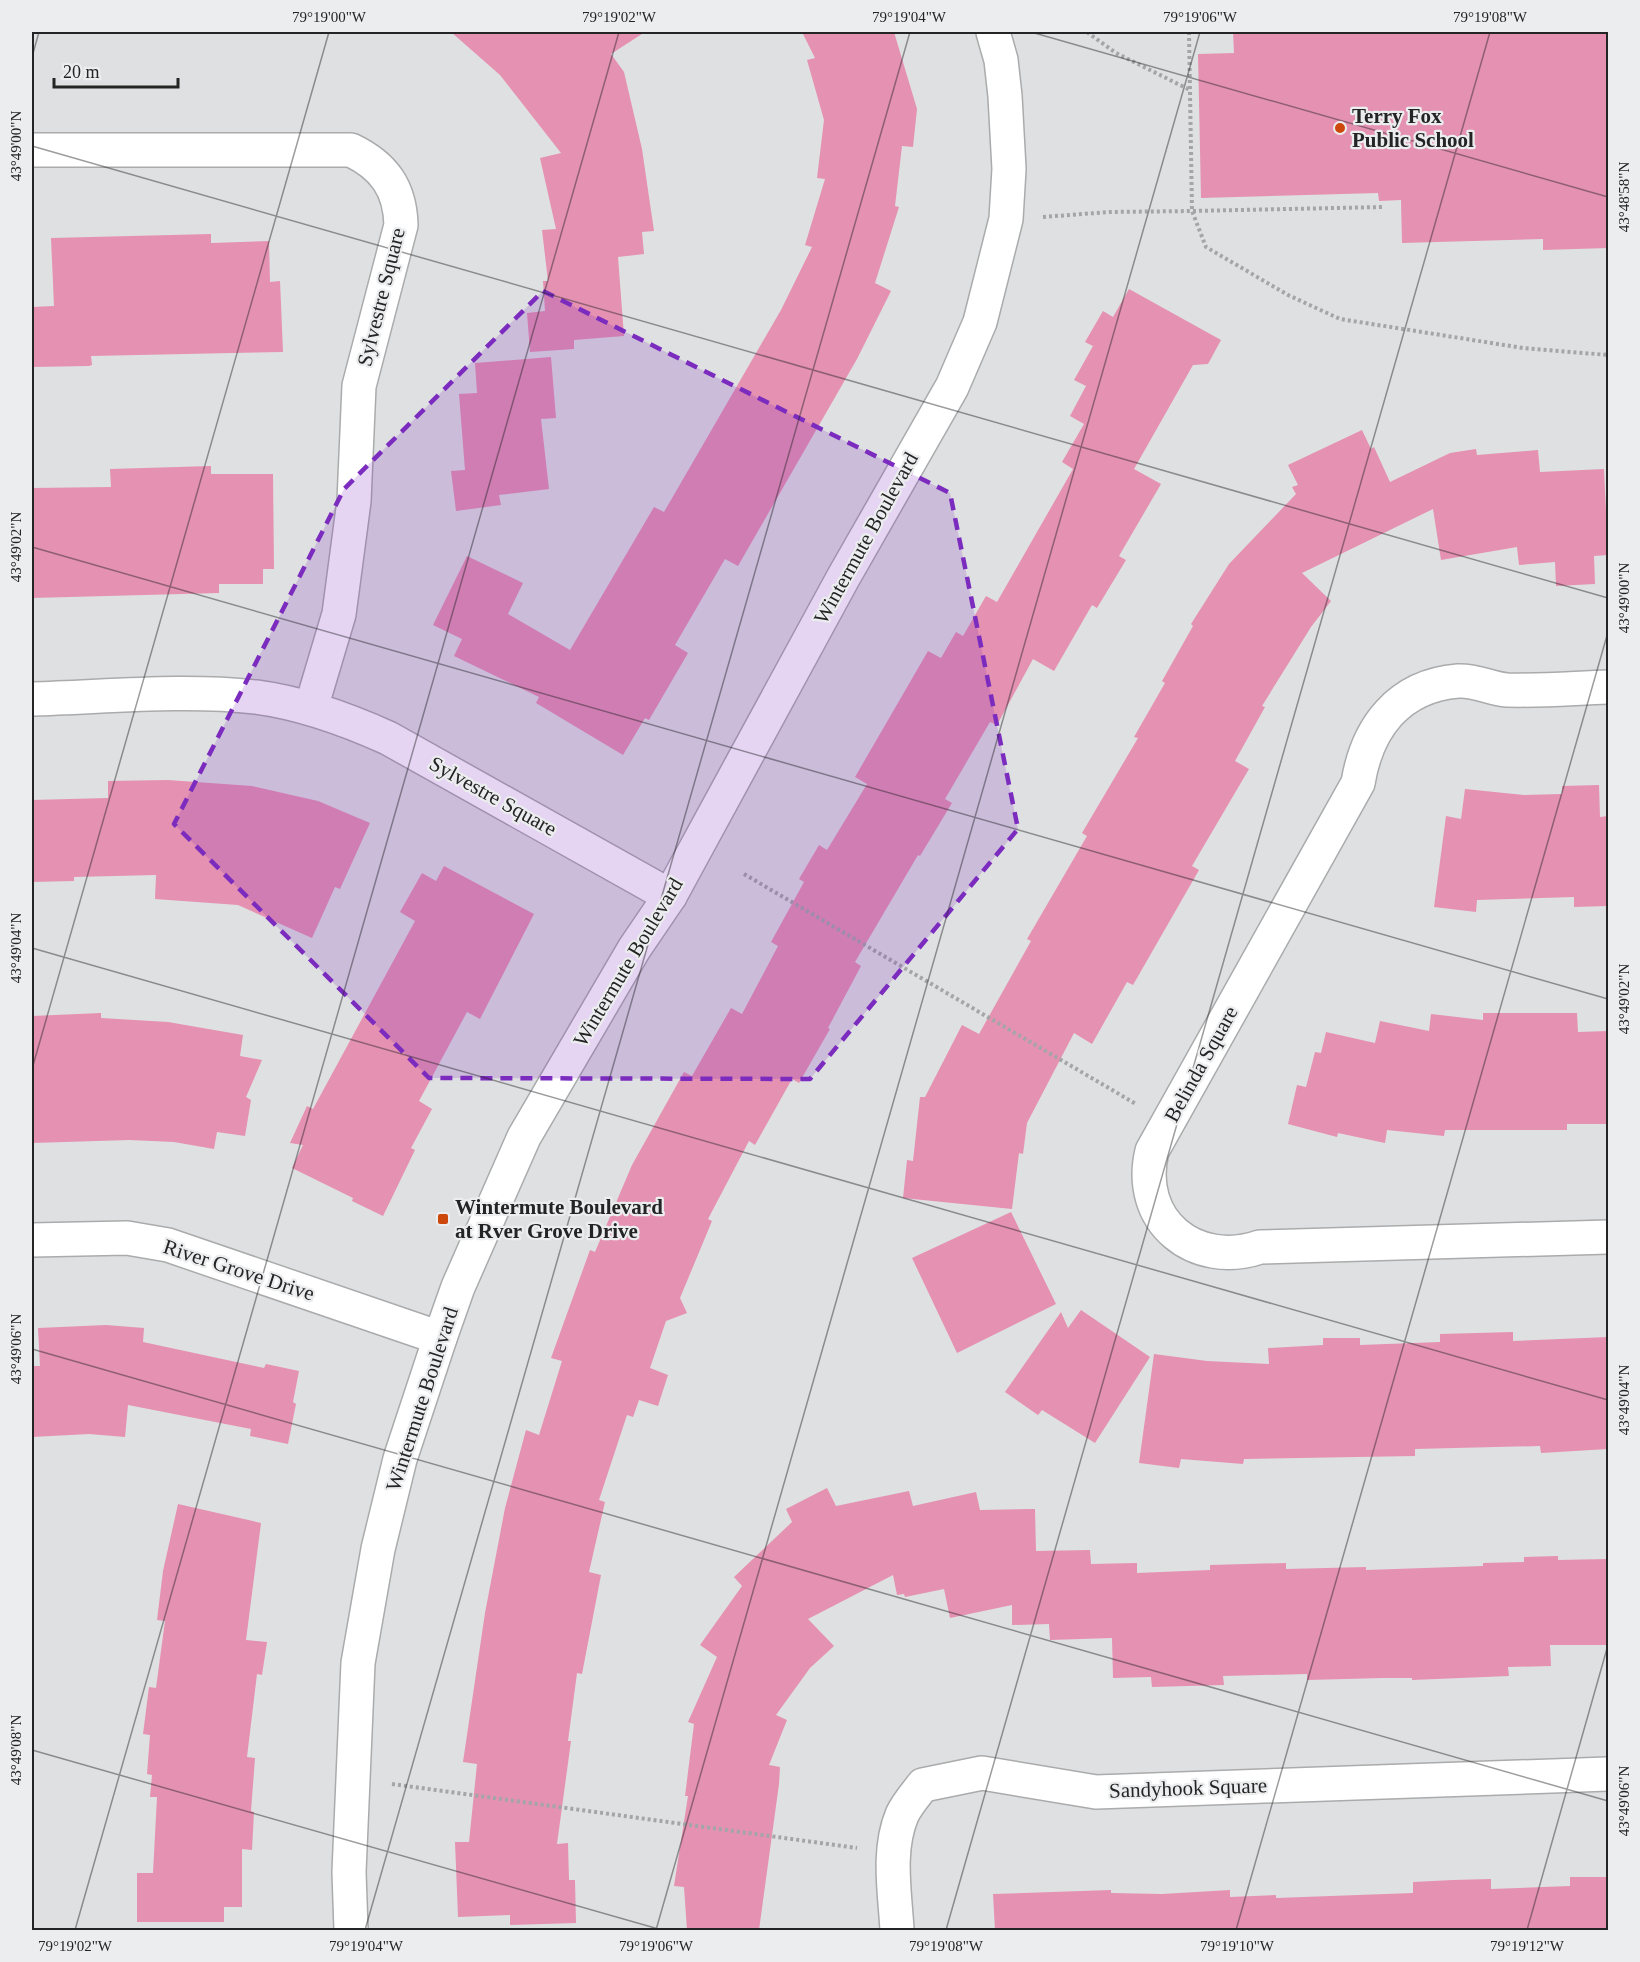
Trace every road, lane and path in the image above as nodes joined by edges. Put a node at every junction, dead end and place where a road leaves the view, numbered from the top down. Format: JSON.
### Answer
{"nodes":[{"id":1,"x":993,"y":32,"type":"edge"},
{"id":2,"x":1086,"y":32,"type":"edge"},
{"id":3,"x":1189,"y":32,"type":"edge"},
{"id":4,"x":1191,"y":90,"type":"junction"},
{"id":5,"x":32,"y":150,"type":"edge"},
{"id":6,"x":1382,"y":207,"type":"dead end"},
{"id":7,"x":1192,"y":211,"type":"junction"},
{"id":8,"x":1006,"y":219,"type":"junction"},
{"id":9,"x":1608,"y":355,"type":"edge"},
{"id":10,"x":1608,"y":687,"type":"edge"},
{"id":11,"x":32,"y":699,"type":"edge"},
{"id":12,"x":311,"y":708,"type":"junction"},
{"id":13,"x":744,"y":874,"type":"dead end"},
{"id":14,"x":670,"y":896,"type":"junction"},
{"id":15,"x":1168,"y":1123,"type":"junction"},
{"id":16,"x":1608,"y":1237,"type":"edge"},
{"id":17,"x":32,"y":1240,"type":"edge"},
{"id":18,"x":440,"y":1338,"type":"junction"},
{"id":19,"x":1608,"y":1774,"type":"edge"},
{"id":20,"x":408,"y":1786,"type":"dead end"},
{"id":21,"x":894,"y":1853,"type":"junction"},
{"id":22,"x":351,"y":1930,"type":"edge"},
{"id":23,"x":897,"y":1930,"type":"edge"}],
"edges":[{"from":1,"to":8,"type":"street","name":"Wintermute Boulevard"},
{"from":2,"to":4,"type":"path"},
{"from":3,"to":4,"type":"path"},
{"from":4,"to":7,"type":"path"},
{"from":5,"to":12,"type":"street","name":"Sylvestre Square"},
{"from":6,"to":7,"type":"path"},
{"from":7,"to":8,"type":"path"},
{"from":7,"to":9,"type":"path"},
{"from":8,"to":14,"type":"street","name":"Wintermute Boulevard"},
{"from":10,"to":15,"type":"street","name":"Belinda Square"},
{"from":11,"to":12,"type":"street","name":"Sylvestre Square"},
{"from":12,"to":14,"type":"street","name":"Sylvestre Square"},
{"from":13,"to":15,"type":"path"},
{"from":14,"to":18,"type":"street","name":"Wintermute Boulevard"},
{"from":15,"to":16,"type":"street","name":"Belinda Square"},
{"from":17,"to":18,"type":"street","name":"River Grove Drive"},
{"from":18,"to":22,"type":"street","name":"Wintermute Boulevard"},
{"from":19,"to":21,"type":"street","name":"Sandyhook Square"},
{"from":20,"to":21,"type":"path"},
{"from":21,"to":23,"type":"street","name":"Sandyhook Square"}]}
